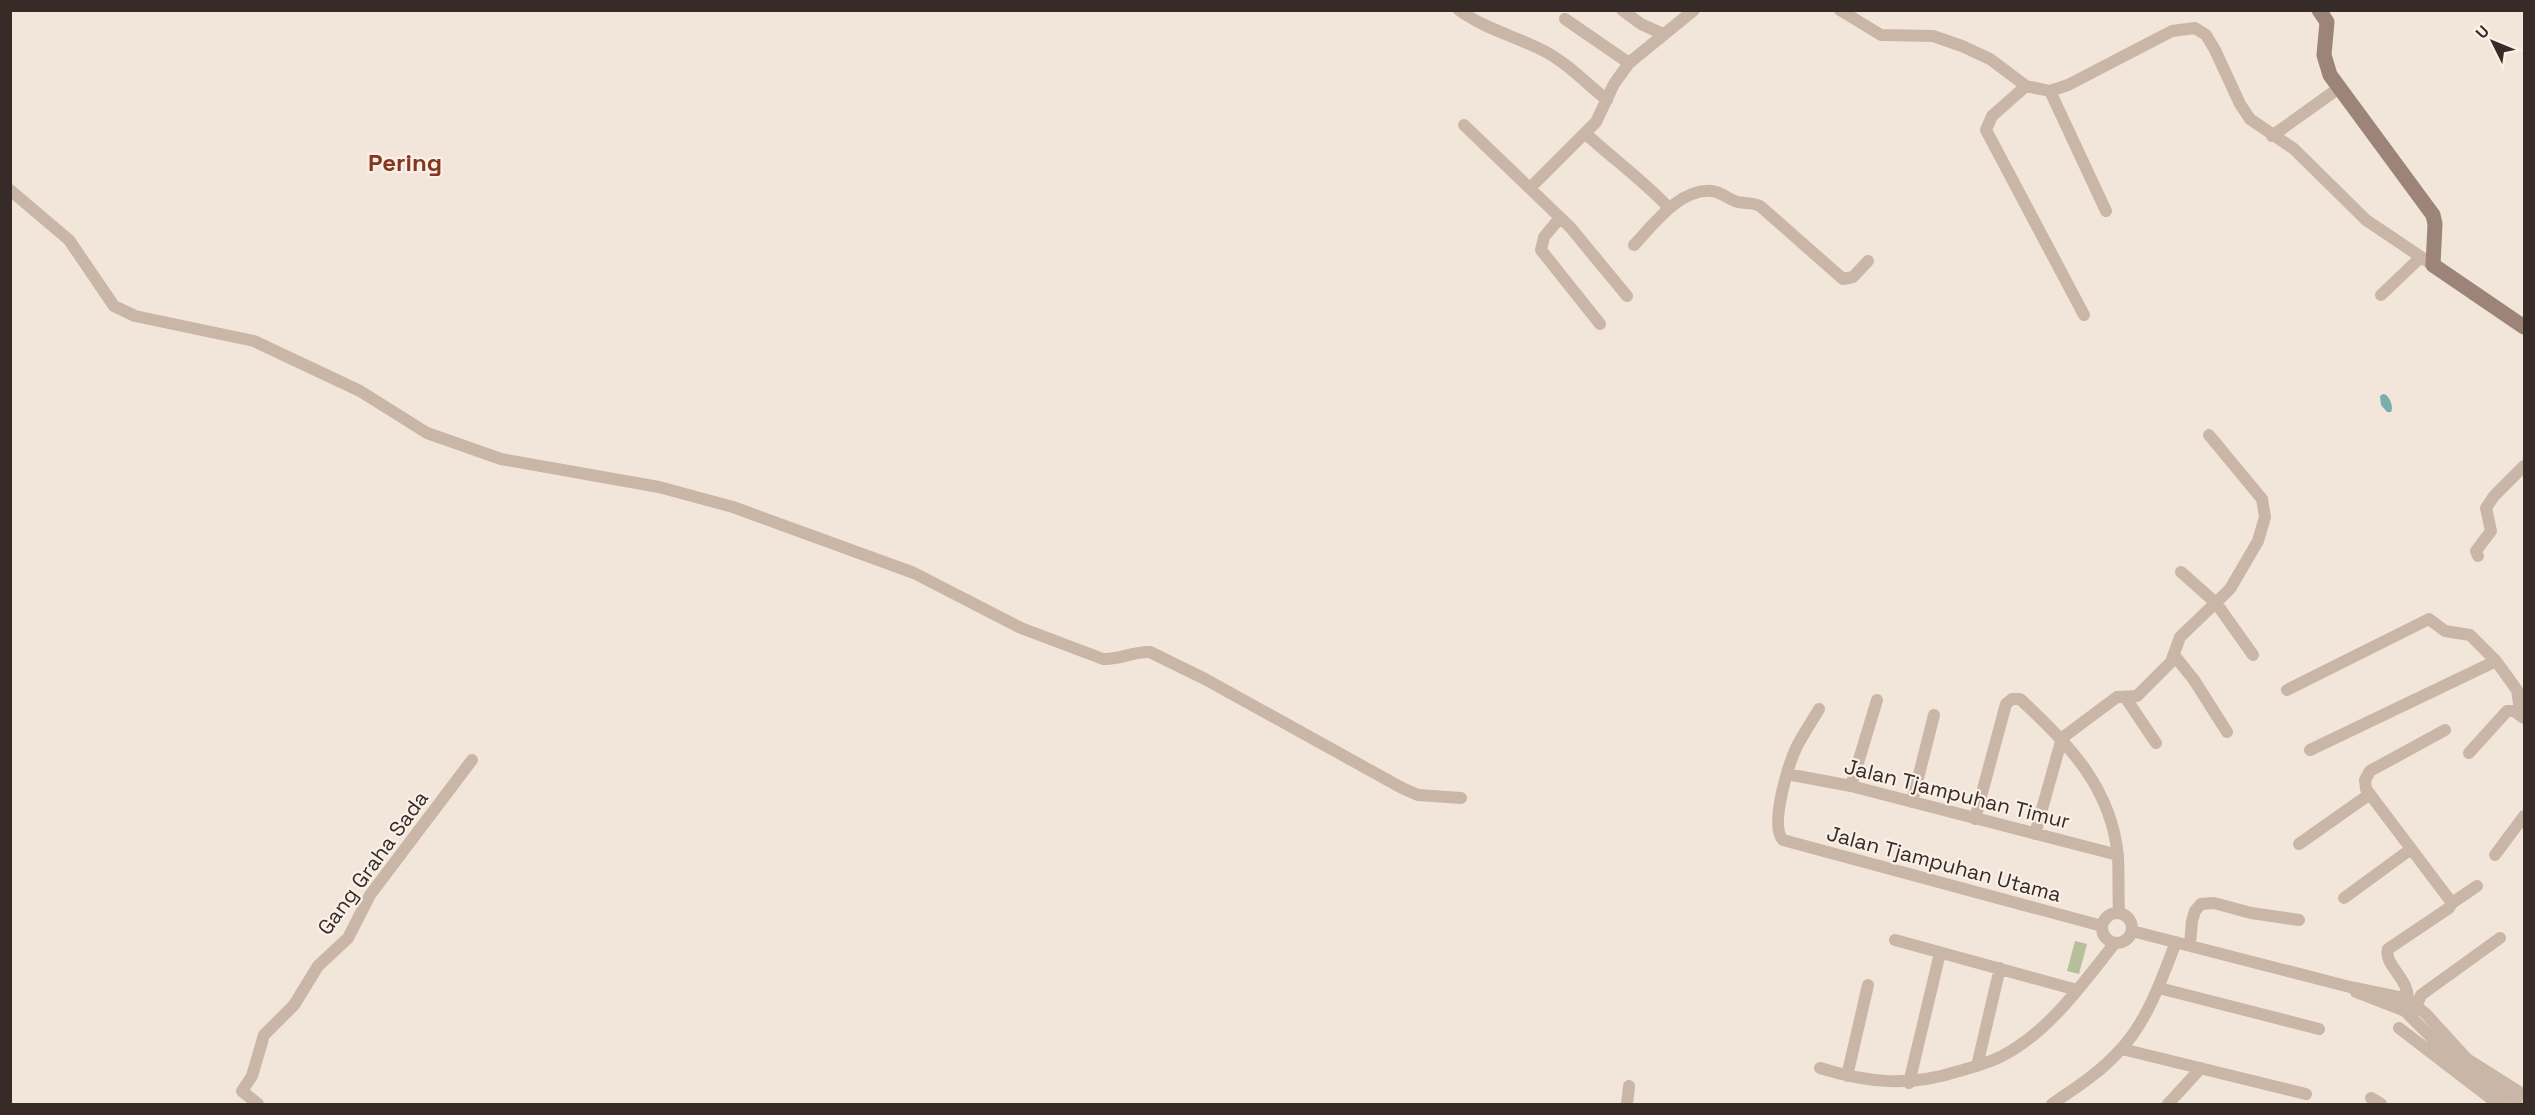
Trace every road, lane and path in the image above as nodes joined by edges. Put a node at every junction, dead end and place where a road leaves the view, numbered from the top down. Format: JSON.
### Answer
{"nodes":[{"id":1,"x":1459,"y":10,"type":"edge"},
{"id":2,"x":1622,"y":10,"type":"edge"},
{"id":3,"x":1694,"y":10,"type":"edge"},
{"id":4,"x":1840,"y":10,"type":"edge"},
{"id":5,"x":2319,"y":10,"type":"edge"},
{"id":6,"x":1565,"y":19,"type":"dead end"},
{"id":7,"x":1663,"y":34,"type":"junction"},
{"id":8,"x":1629,"y":63,"type":"junction"},
{"id":9,"x":2026,"y":86,"type":"junction"},
{"id":10,"x":2339,"y":88,"type":"junction"},
{"id":11,"x":2049,"y":91,"type":"junction"},
{"id":12,"x":1607,"y":100,"type":"junction"},
{"id":13,"x":1464,"y":125,"type":"dead end"},
{"id":14,"x":1586,"y":133,"type":"junction"},
{"id":15,"x":2272,"y":136,"type":"junction"},
{"id":16,"x":1530,"y":188,"type":"junction"},
{"id":17,"x":10,"y":190,"type":"edge"},
{"id":18,"x":1669,"y":208,"type":"junction"},
{"id":19,"x":2106,"y":211,"type":"dead end"},
{"id":20,"x":1559,"y":219,"type":"junction"},
{"id":21,"x":1634,"y":244,"type":"dead end"},
{"id":22,"x":1868,"y":261,"type":"dead end"},
{"id":23,"x":2427,"y":261,"type":"junction"},
{"id":24,"x":2381,"y":295,"type":"dead end"},
{"id":25,"x":1627,"y":296,"type":"dead end"},
{"id":26,"x":2084,"y":315,"type":"dead end"},
{"id":27,"x":2523,"y":323,"type":"edge"},
{"id":28,"x":1599,"y":324,"type":"dead end"},
{"id":29,"x":2209,"y":435,"type":"dead end"},
{"id":30,"x":2524,"y":466,"type":"edge"},
{"id":31,"x":2478,"y":556,"type":"dead end"},
{"id":32,"x":2181,"y":572,"type":"dead end"},
{"id":33,"x":2216,"y":603,"type":"junction"},
{"id":34,"x":2174,"y":655,"type":"junction"},
{"id":35,"x":2253,"y":655,"type":"dead end"},
{"id":36,"x":2496,"y":661,"type":"junction"},
{"id":37,"x":2287,"y":690,"type":"dead end"},
{"id":38,"x":2125,"y":697,"type":"junction"},
{"id":39,"x":1877,"y":700,"type":"dead end"},
{"id":40,"x":1819,"y":709,"type":"dead end"},
{"id":41,"x":1934,"y":715,"type":"dead end"},
{"id":42,"x":2523,"y":717,"type":"edge"},
{"id":43,"x":2445,"y":730,"type":"dead end"},
{"id":44,"x":2227,"y":732,"type":"dead end"},
{"id":45,"x":2062,"y":738,"type":"junction"},
{"id":46,"x":2156,"y":743,"type":"dead end"},
{"id":47,"x":2310,"y":750,"type":"dead end"},
{"id":48,"x":2469,"y":753,"type":"dead end"},
{"id":49,"x":472,"y":760,"type":"dead end"},
{"id":50,"x":1787,"y":774,"type":"junction"},
{"id":51,"x":1851,"y":786,"type":"junction"},
{"id":52,"x":2370,"y":794,"type":"junction"},
{"id":53,"x":1461,"y":798,"type":"dead end"},
{"id":54,"x":1912,"y":802,"type":"junction"},
{"id":55,"x":2524,"y":816,"type":"edge"},
{"id":56,"x":1975,"y":819,"type":"junction"},
{"id":57,"x":2035,"y":834,"type":"junction"},
{"id":58,"x":2299,"y":844,"type":"dead end"},
{"id":59,"x":2411,"y":849,"type":"junction"},
{"id":60,"x":2118,"y":855,"type":"junction"},
{"id":61,"x":2495,"y":855,"type":"dead end"},
{"id":62,"x":2477,"y":886,"type":"dead end"},
{"id":63,"x":2344,"y":898,"type":"dead end"},
{"id":64,"x":2452,"y":903,"type":"junction"},
{"id":65,"x":2119,"y":912,"type":"junction"},
{"id":66,"x":2299,"y":920,"type":"dead end"},
{"id":67,"x":2102,"y":926,"type":"junction"},
{"id":68,"x":2132,"y":931,"type":"junction"},
{"id":69,"x":2500,"y":938,"type":"dead end"},
{"id":70,"x":1895,"y":940,"type":"dead end"},
{"id":71,"x":2176,"y":942,"type":"junction"},
{"id":72,"x":2115,"y":943,"type":"junction"},
{"id":73,"x":2190,"y":945,"type":"junction"},
{"id":74,"x":1940,"y":953,"type":"junction"},
{"id":75,"x":2000,"y":968,"type":"junction"},
{"id":76,"x":1868,"y":985,"type":"dead end"},
{"id":77,"x":2159,"y":988,"type":"junction"},
{"id":78,"x":2077,"y":990,"type":"junction"},
{"id":79,"x":2410,"y":1008,"type":"junction"},
{"id":80,"x":2399,"y":1028,"type":"dead end"},
{"id":81,"x":2319,"y":1029,"type":"dead end"},
{"id":82,"x":2122,"y":1049,"type":"junction"},
{"id":83,"x":1977,"y":1066,"type":"junction"},
{"id":84,"x":1820,"y":1068,"type":"dead end"},
{"id":85,"x":2201,"y":1068,"type":"junction"},
{"id":86,"x":1847,"y":1077,"type":"junction"},
{"id":87,"x":1909,"y":1083,"type":"junction"},
{"id":88,"x":1629,"y":1086,"type":"dead end"},
{"id":89,"x":2306,"y":1094,"type":"dead end"},
{"id":90,"x":2524,"y":1095,"type":"edge"},
{"id":91,"x":258,"y":1104,"type":"edge"},
{"id":92,"x":1627,"y":1104,"type":"edge"},
{"id":93,"x":2052,"y":1104,"type":"edge"},
{"id":94,"x":2168,"y":1104,"type":"edge"},
{"id":95,"x":2498,"y":1104,"type":"edge"},
{"id":96,"x":2517,"y":1104,"type":"edge"}],
"edges":[{"from":1,"to":12,"type":"street"},
{"from":2,"to":7,"type":"street"},
{"from":3,"to":7,"type":"street"},
{"from":4,"to":9,"type":"street"},
{"from":5,"to":10,"type":"street"},
{"from":6,"to":8,"type":"street"},
{"from":7,"to":8,"type":"street"},
{"from":8,"to":12,"type":"street"},
{"from":9,"to":11,"type":"street"},
{"from":9,"to":26,"type":"street"},
{"from":10,"to":15,"type":"street"},
{"from":10,"to":23,"type":"street"},
{"from":11,"to":15,"type":"street"},
{"from":11,"to":19,"type":"street"},
{"from":12,"to":14,"type":"street"},
{"from":13,"to":16,"type":"street"},
{"from":14,"to":16,"type":"street"},
{"from":14,"to":18,"type":"street"},
{"from":15,"to":23,"type":"street"},
{"from":16,"to":20,"type":"street"},
{"from":17,"to":53,"type":"street"},
{"from":18,"to":21,"type":"street"},
{"from":18,"to":22,"type":"street"},
{"from":20,"to":25,"type":"street"},
{"from":20,"to":28,"type":"street"},
{"from":23,"to":24,"type":"street"},
{"from":23,"to":27,"type":"street"},
{"from":29,"to":33,"type":"street"},
{"from":30,"to":31,"type":"street"},
{"from":32,"to":33,"type":"street"},
{"from":33,"to":34,"type":"street"},
{"from":33,"to":35,"type":"street"},
{"from":34,"to":38,"type":"street"},
{"from":34,"to":44,"type":"street"},
{"from":36,"to":37,"type":"street"},
{"from":36,"to":42,"type":"street"},
{"from":36,"to":47,"type":"street"},
{"from":38,"to":45,"type":"street"},
{"from":38,"to":46,"type":"street"},
{"from":39,"to":51,"type":"street"},
{"from":40,"to":50,"type":"street"},
{"from":41,"to":54,"type":"street"},
{"from":42,"to":48,"type":"street"},
{"from":43,"to":52,"type":"street"},
{"from":45,"to":56,"type":"street"},
{"from":45,"to":57,"type":"street"},
{"from":45,"to":60,"type":"street"},
{"from":49,"to":91,"type":"street","name":"Gang Graha Sada"},
{"from":50,"to":51,"type":"street","name":"Jalan Tjampuhan Timur"},
{"from":50,"to":67,"type":"street","name":"Jalan Tjampuhan Utama"},
{"from":51,"to":54,"type":"street","name":"Jalan Tjampuhan Timur"},
{"from":52,"to":58,"type":"street"},
{"from":52,"to":59,"type":"street"},
{"from":54,"to":56,"type":"street","name":"Jalan Tjampuhan Timur"},
{"from":55,"to":61,"type":"street"},
{"from":56,"to":57,"type":"street","name":"Jalan Tjampuhan Timur"},
{"from":57,"to":60,"type":"street","name":"Jalan Tjampuhan Timur"},
{"from":59,"to":63,"type":"street"},
{"from":59,"to":64,"type":"street"},
{"from":60,"to":65,"type":"street"},
{"from":62,"to":64,"type":"street"},
{"from":64,"to":79,"type":"street"},
{"from":65,"to":67,"type":"street"},
{"from":65,"to":68,"type":"street"},
{"from":66,"to":73,"type":"street"},
{"from":67,"to":72,"type":"street"},
{"from":68,"to":71,"type":"street"},
{"from":68,"to":72,"type":"street"},
{"from":69,"to":79,"type":"street"},
{"from":70,"to":74,"type":"street"},
{"from":71,"to":73,"type":"street"},
{"from":71,"to":77,"type":"street"},
{"from":72,"to":78,"type":"street"},
{"from":73,"to":79,"type":"street"},
{"from":74,"to":75,"type":"street"},
{"from":74,"to":87,"type":"street"},
{"from":75,"to":78,"type":"street"},
{"from":75,"to":83,"type":"street"},
{"from":76,"to":86,"type":"street"},
{"from":77,"to":81,"type":"street"},
{"from":77,"to":82,"type":"street"},
{"from":78,"to":83,"type":"street"},
{"from":79,"to":90,"type":"street"},
{"from":79,"to":96,"type":"street"},
{"from":80,"to":95,"type":"street"},
{"from":82,"to":85,"type":"street"},
{"from":82,"to":93,"type":"street"},
{"from":83,"to":87,"type":"street"},
{"from":84,"to":86,"type":"street"},
{"from":85,"to":89,"type":"street"},
{"from":85,"to":94,"type":"street"},
{"from":86,"to":87,"type":"street"},
{"from":88,"to":92,"type":"street"}]}
